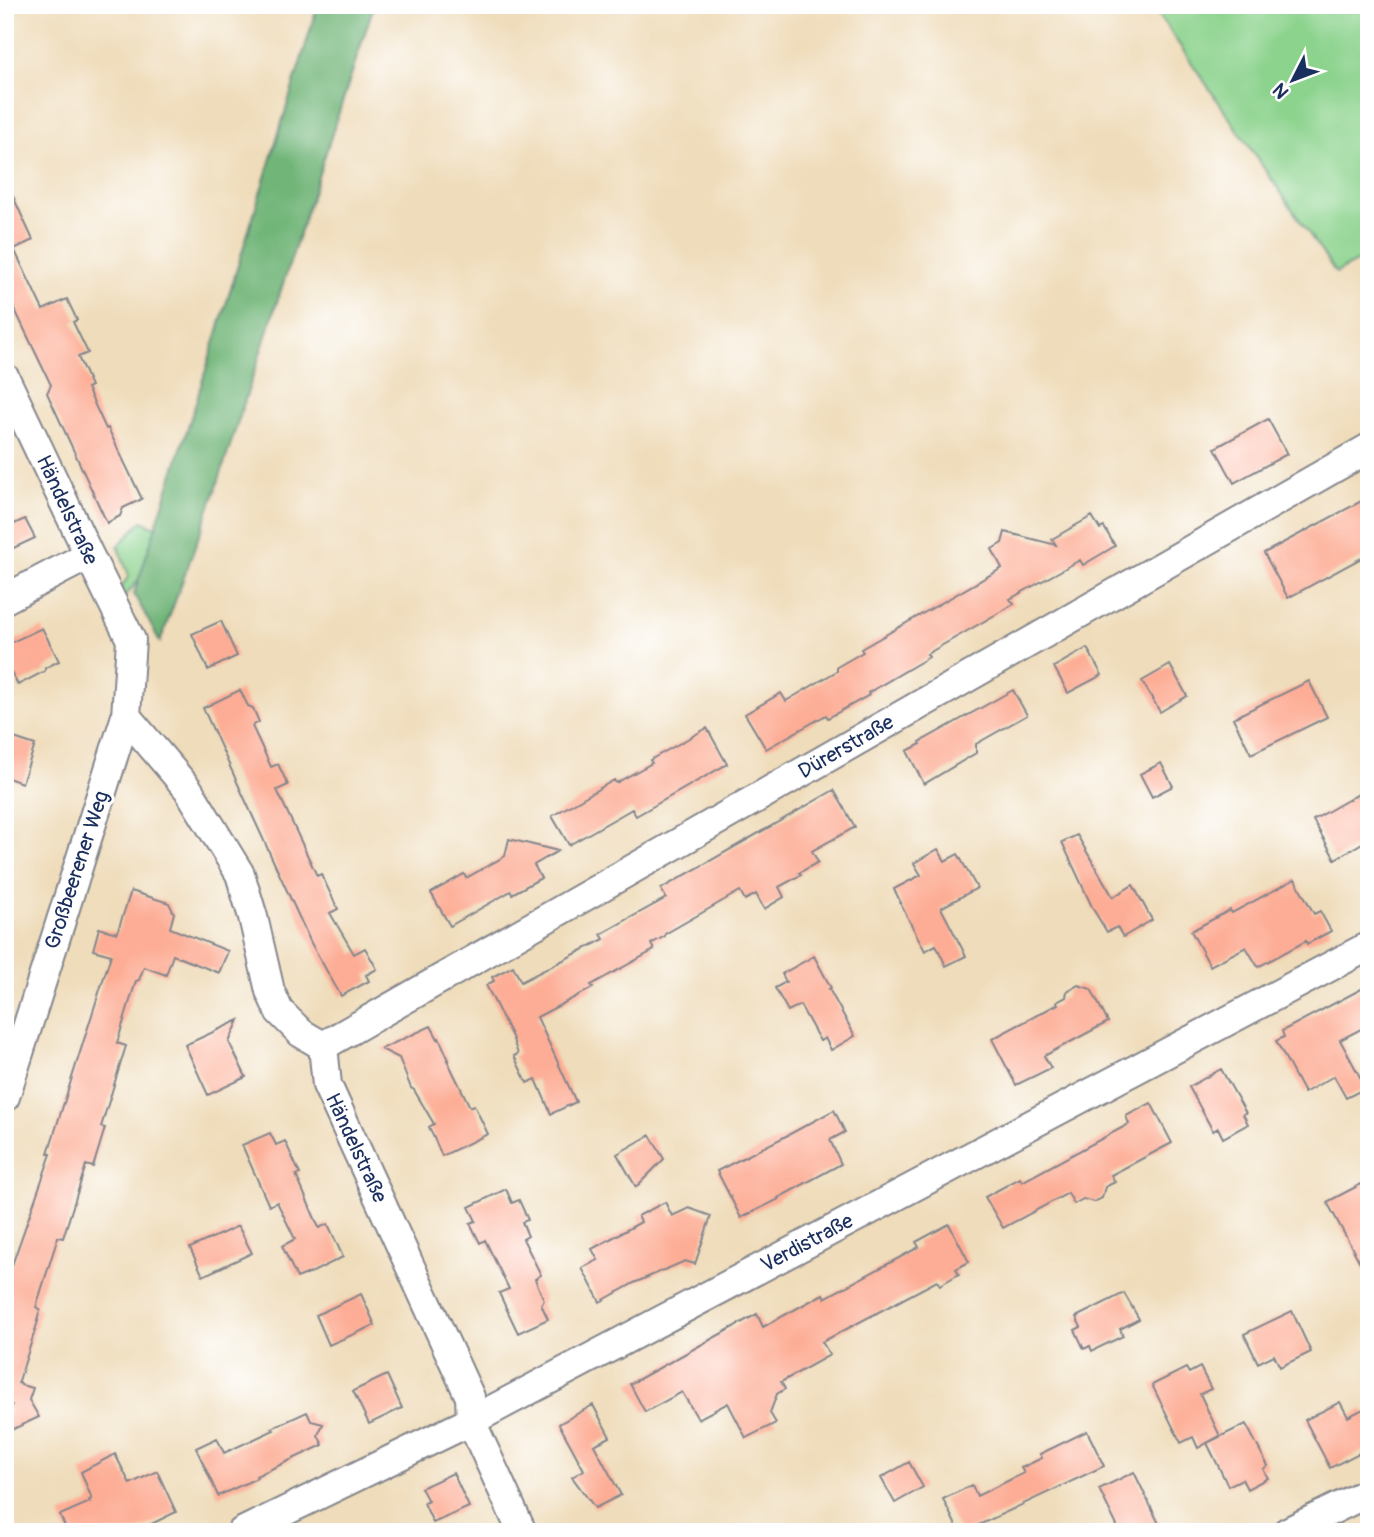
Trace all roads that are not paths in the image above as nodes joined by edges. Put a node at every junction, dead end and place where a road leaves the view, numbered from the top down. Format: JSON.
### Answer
{"nodes":[{"id":1,"x":5,"y":378,"type":"edge"},
{"id":2,"x":1369,"y":448,"type":"edge"},
{"id":3,"x":89,"y":555,"type":"junction"},
{"id":4,"x":5,"y":599,"type":"edge"},
{"id":5,"x":131,"y":640,"type":"joint"},
{"id":6,"x":126,"y":716,"type":"junction"},
{"id":7,"x":1369,"y":946,"type":"edge"},
{"id":8,"x":323,"y":1046,"type":"junction"},
{"id":9,"x":5,"y":1097,"type":"edge"},
{"id":10,"x":471,"y":1421,"type":"junction"},
{"id":11,"x":1369,"y":1492,"type":"edge"},
{"id":12,"x":242,"y":1532,"type":"edge"},
{"id":13,"x":522,"y":1532,"type":"edge"},
{"id":14,"x":1287,"y":1532,"type":"edge"}],
"edges":[{"from":1,"to":3,"type":"street","name":"Händelstraße"},
{"from":2,"to":8,"type":"street","name":"Dürerstraße"},
{"from":3,"to":4,"type":"street"},
{"from":3,"to":5,"type":"street","name":"Händelstraße"},
{"from":5,"to":6,"type":"street","name":"Großbeerener Weg"},
{"from":6,"to":8,"type":"street"},
{"from":6,"to":9,"type":"street","name":"Großbeerener Weg"},
{"from":7,"to":10,"type":"street","name":"Verdistraße"},
{"from":8,"to":10,"type":"street","name":"Händelstraße"},
{"from":10,"to":12,"type":"street","name":"Verdistraße"},
{"from":10,"to":13,"type":"street","name":"Händelstraße"},
{"from":11,"to":14,"type":"street"}]}
